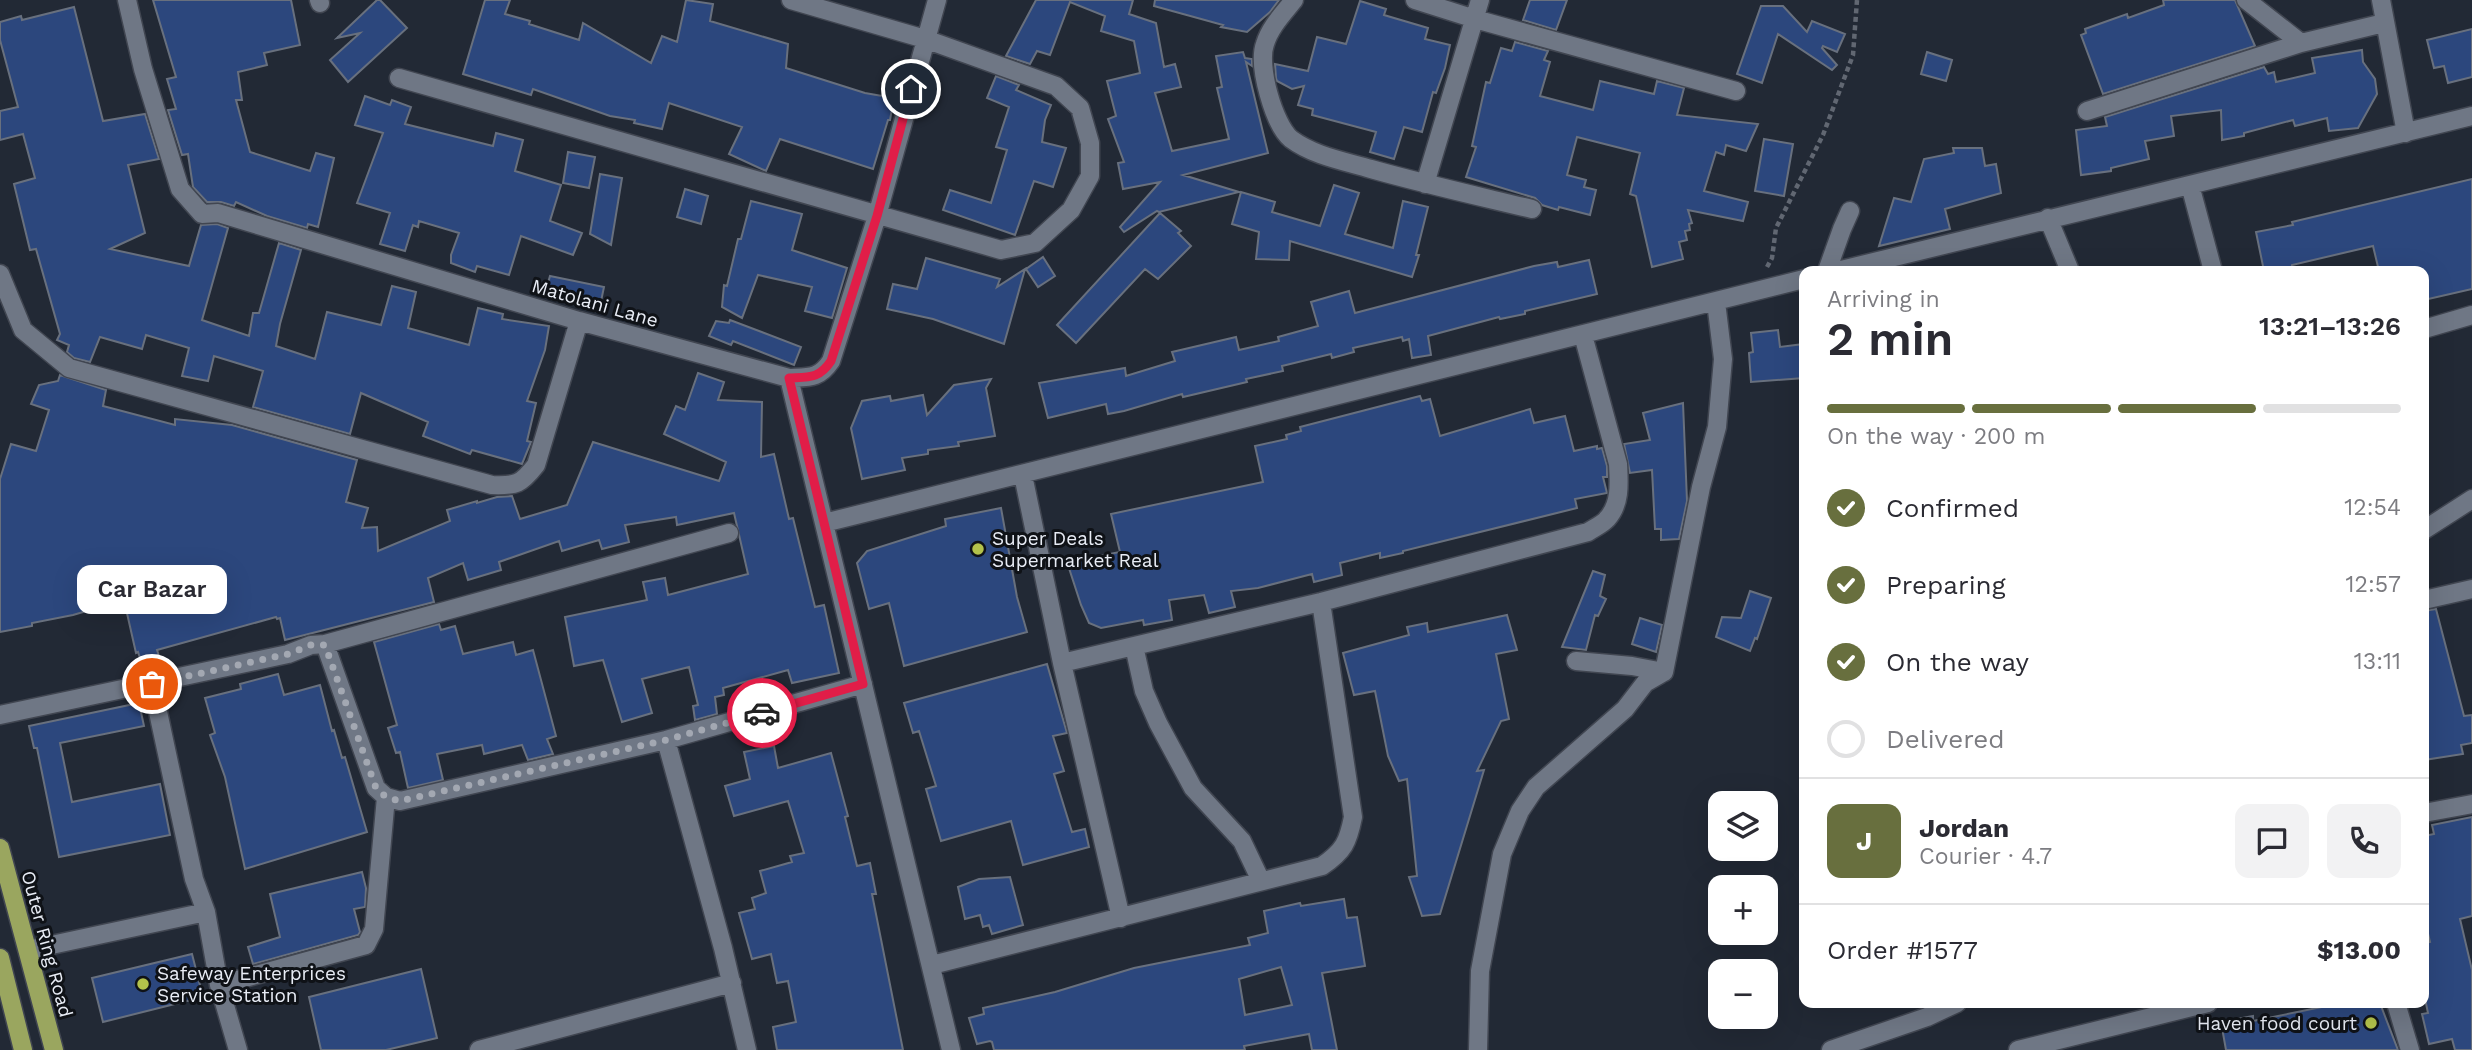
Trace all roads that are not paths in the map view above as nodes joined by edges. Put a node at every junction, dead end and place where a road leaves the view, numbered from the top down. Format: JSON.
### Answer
{"nodes":[{"id":1,"x":127,"y":0,"type":"edge"},
{"id":2,"x":791,"y":0,"type":"edge"},
{"id":3,"x":937,"y":0,"type":"edge"},
{"id":4,"x":1294,"y":0,"type":"edge"},
{"id":5,"x":1415,"y":0,"type":"edge"},
{"id":6,"x":1480,"y":0,"type":"edge"},
{"id":7,"x":2246,"y":0,"type":"edge"},
{"id":8,"x":2381,"y":0,"type":"edge"},
{"id":9,"x":1475,"y":19,"type":"junction"},
{"id":10,"x":2384,"y":23,"type":"junction"},
{"id":11,"x":925,"y":38,"type":"junction"},
{"id":12,"x":2301,"y":43,"type":"junction"},
{"id":13,"x":399,"y":78,"type":"dead end"},
{"id":14,"x":1736,"y":91,"type":"dead end"},
{"id":15,"x":2087,"y":111,"type":"dead end"},
{"id":16,"x":2472,"y":116,"type":"edge"},
{"id":17,"x":2406,"y":133,"type":"junction"},
{"id":18,"x":1425,"y":184,"type":"junction"},
{"id":19,"x":2190,"y":185,"type":"junction"},
{"id":20,"x":1532,"y":209,"type":"dead end"},
{"id":21,"x":1850,"y":211,"type":"dead end"},
{"id":22,"x":877,"y":216,"type":"junction"},
{"id":23,"x":2048,"y":218,"type":"junction"},
{"id":24,"x":1830,"y":266,"type":"edge"},
{"id":25,"x":1878,"y":266,"type":"edge"},
{"id":26,"x":2068,"y":266,"type":"edge"},
{"id":27,"x":2212,"y":266,"type":"edge"},
{"id":28,"x":0,"y":274,"type":"edge"},
{"id":29,"x":1799,"y":280,"type":"edge"},
{"id":30,"x":1716,"y":302,"type":"junction"},
{"id":31,"x":2472,"y":315,"type":"edge"},
{"id":32,"x":579,"y":321,"type":"junction"},
{"id":33,"x":2429,"y":328,"type":"edge"},
{"id":34,"x":1583,"y":335,"type":"junction"},
{"id":35,"x":789,"y":378,"type":"junction"},
{"id":36,"x":1023,"y":475,"type":"junction"},
{"id":37,"x":2472,"y":499,"type":"edge"},
{"id":38,"x":824,"y":523,"type":"junction"},
{"id":39,"x":2429,"y":527,"type":"edge"},
{"id":40,"x":729,"y":533,"type":"dead end"},
{"id":41,"x":2472,"y":589,"type":"edge"},
{"id":42,"x":2429,"y":599,"type":"edge"},
{"id":43,"x":1321,"y":602,"type":"junction"},
{"id":44,"x":325,"y":645,"type":"junction"},
{"id":45,"x":1134,"y":646,"type":"junction"},
{"id":46,"x":1576,"y":661,"type":"dead end"},
{"id":47,"x":1062,"y":663,"type":"junction"},
{"id":48,"x":1664,"y":672,"type":"junction"},
{"id":49,"x":152,"y":684,"type":"junction"},
{"id":50,"x":863,"y":684,"type":"junction"},
{"id":51,"x":0,"y":715,"type":"edge"},
{"id":52,"x":666,"y":740,"type":"junction"},
{"id":53,"x":386,"y":797,"type":"junction"},
{"id":54,"x":2472,"y":804,"type":"edge"},
{"id":55,"x":2429,"y":812,"type":"edge"},
{"id":56,"x":0,"y":848,"type":"edge"},
{"id":57,"x":1261,"y":881,"type":"junction"},
{"id":58,"x":206,"y":912,"type":"junction"},
{"id":59,"x":1121,"y":918,"type":"junction"},
{"id":60,"x":28,"y":950,"type":"junction"},
{"id":61,"x":0,"y":958,"type":"edge"},
{"id":62,"x":932,"y":965,"type":"junction"},
{"id":63,"x":732,"y":983,"type":"junction"},
{"id":64,"x":219,"y":985,"type":"junction"},
{"id":65,"x":1946,"y":1008,"type":"edge"},
{"id":66,"x":2188,"y":1008,"type":"edge"},
{"id":67,"x":2397,"y":1008,"type":"edge"},
{"id":68,"x":23,"y":1050,"type":"edge"},
{"id":69,"x":54,"y":1050,"type":"edge"},
{"id":70,"x":238,"y":1050,"type":"edge"},
{"id":71,"x":479,"y":1050,"type":"edge"},
{"id":72,"x":747,"y":1050,"type":"edge"},
{"id":73,"x":951,"y":1050,"type":"edge"},
{"id":74,"x":1478,"y":1050,"type":"edge"},
{"id":75,"x":1831,"y":1050,"type":"edge"},
{"id":76,"x":2018,"y":1050,"type":"edge"},
{"id":77,"x":2410,"y":1050,"type":"edge"}],
"edges":[{"from":1,"to":32,"type":"street","name":"Matolani Lane"},
{"from":2,"to":11,"type":"street"},
{"from":3,"to":11,"type":"street","name":"Matolani Lane"},
{"from":4,"to":18,"type":"street"},
{"from":5,"to":9,"type":"street"},
{"from":6,"to":9,"type":"street"},
{"from":7,"to":12,"type":"street"},
{"from":8,"to":10,"type":"street"},
{"from":9,"to":14,"type":"street"},
{"from":9,"to":18,"type":"street"},
{"from":10,"to":12,"type":"street"},
{"from":10,"to":17,"type":"street"},
{"from":11,"to":22,"type":"street","name":"Matolani Lane"},
{"from":11,"to":22,"type":"street"},
{"from":12,"to":15,"type":"street"},
{"from":13,"to":22,"type":"street"},
{"from":16,"to":17,"type":"street"},
{"from":17,"to":19,"type":"street"},
{"from":18,"to":20,"type":"street"},
{"from":19,"to":23,"type":"street"},
{"from":19,"to":27,"type":"street"},
{"from":21,"to":24,"type":"street"},
{"from":22,"to":35,"type":"street","name":"Matolani Lane"},
{"from":23,"to":25,"type":"street"},
{"from":23,"to":26,"type":"street"},
{"from":28,"to":32,"type":"street"},
{"from":29,"to":30,"type":"street"},
{"from":30,"to":34,"type":"street"},
{"from":30,"to":48,"type":"street"},
{"from":31,"to":33,"type":"street"},
{"from":32,"to":35,"type":"street","name":"Matolani Lane"},
{"from":34,"to":36,"type":"street"},
{"from":34,"to":43,"type":"street"},
{"from":35,"to":38,"type":"street"},
{"from":36,"to":38,"type":"street"},
{"from":36,"to":47,"type":"street"},
{"from":37,"to":39,"type":"street"},
{"from":38,"to":50,"type":"street"},
{"from":40,"to":44,"type":"street"},
{"from":41,"to":42,"type":"street"},
{"from":43,"to":45,"type":"street"},
{"from":43,"to":57,"type":"street"},
{"from":44,"to":49,"type":"street"},
{"from":44,"to":53,"type":"street"},
{"from":45,"to":47,"type":"street"},
{"from":45,"to":57,"type":"street"},
{"from":46,"to":48,"type":"street"},
{"from":47,"to":59,"type":"street"},
{"from":48,"to":74,"type":"street"},
{"from":49,"to":51,"type":"street"},
{"from":49,"to":58,"type":"street"},
{"from":50,"to":52,"type":"street"},
{"from":50,"to":62,"type":"street"},
{"from":52,"to":53,"type":"street"},
{"from":52,"to":63,"type":"street"},
{"from":53,"to":64,"type":"street"},
{"from":54,"to":55,"type":"street"},
{"from":56,"to":60,"type":"main road","name":"Outer Ring Road"},
{"from":57,"to":59,"type":"street"},
{"from":58,"to":60,"type":"street"},
{"from":58,"to":64,"type":"street"},
{"from":59,"to":62,"type":"street"},
{"from":60,"to":69,"type":"main road","name":"Outer Ring Road"},
{"from":61,"to":68,"type":"main road"},
{"from":62,"to":73,"type":"street"},
{"from":63,"to":71,"type":"street"},
{"from":63,"to":72,"type":"street"},
{"from":64,"to":70,"type":"street"},
{"from":65,"to":75,"type":"street"},
{"from":66,"to":76,"type":"street"},
{"from":67,"to":77,"type":"street"}]}
